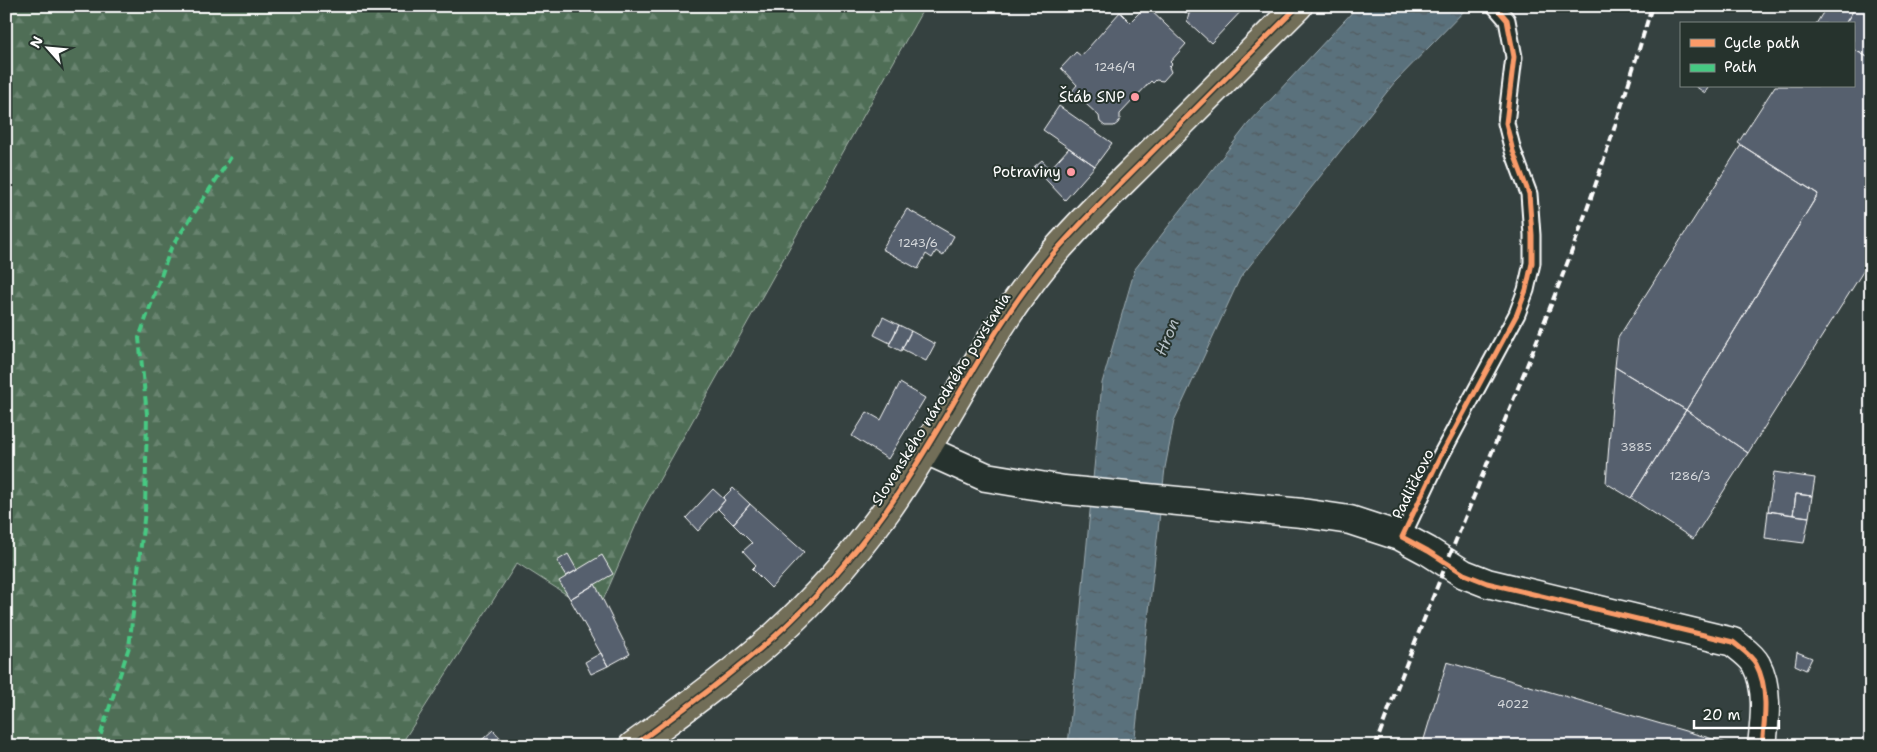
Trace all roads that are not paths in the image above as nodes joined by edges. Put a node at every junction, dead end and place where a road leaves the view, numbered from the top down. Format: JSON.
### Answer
{"nodes":[{"id":1,"x":1298,"y":6,"type":"edge"},
{"id":2,"x":1495,"y":6,"type":"edge"},
{"id":3,"x":926,"y":450,"type":"junction"},
{"id":4,"x":1402,"y":537,"type":"junction"},
{"id":5,"x":633,"y":746,"type":"edge"},
{"id":6,"x":1762,"y":746,"type":"edge"}],
"edges":[{"from":1,"to":3,"type":"main road","name":"Slovenského národného povstania"},
{"from":2,"to":4,"type":"lane","name":"Padličkovo"},
{"from":3,"to":4,"type":"street"},
{"from":3,"to":5,"type":"main road","name":"Slovenského národného povstania"},
{"from":4,"to":6,"type":"street","name":"Padličkovo"}]}
